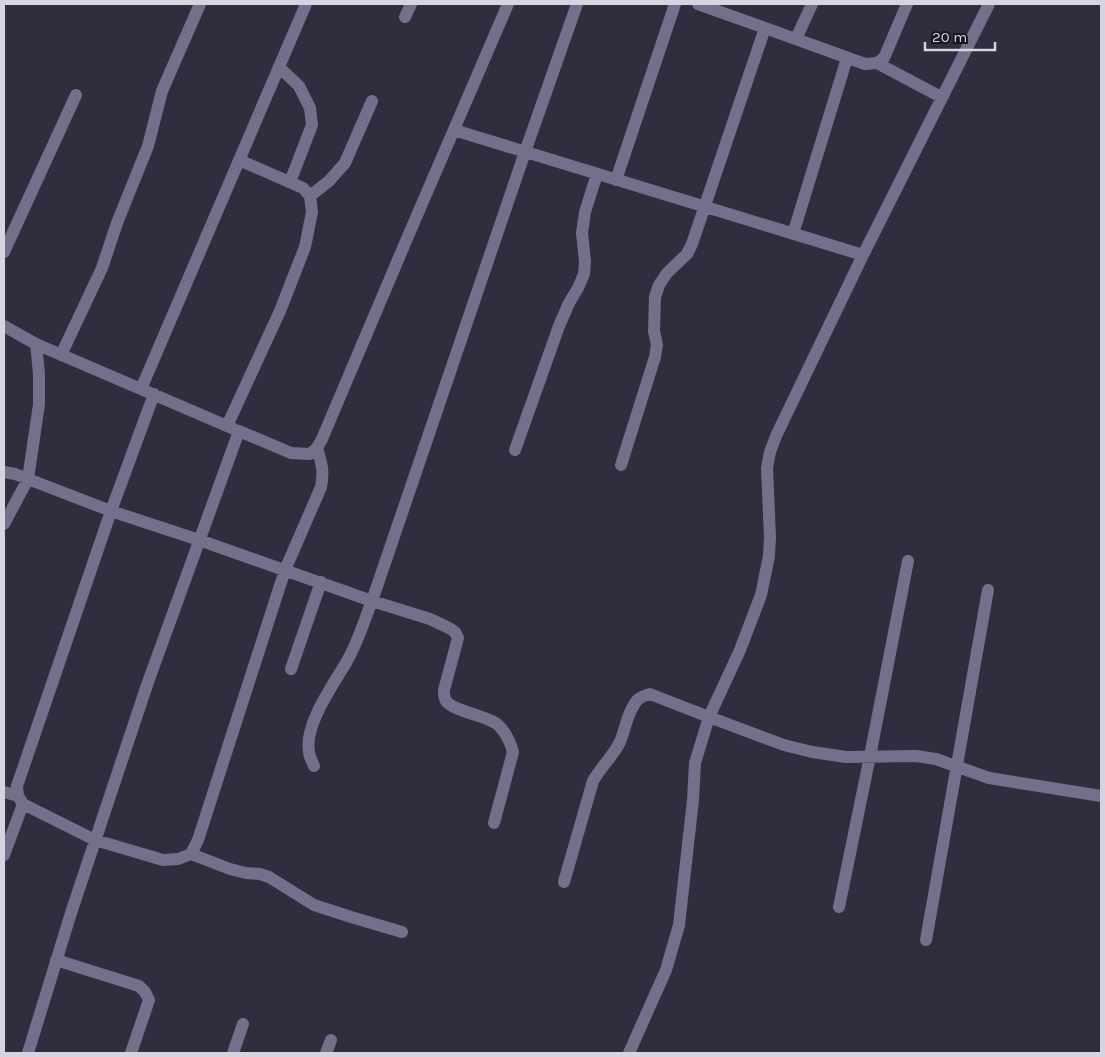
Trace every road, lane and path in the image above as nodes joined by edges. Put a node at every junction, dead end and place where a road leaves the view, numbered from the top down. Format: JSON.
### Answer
{"nodes":[{"id":1,"x":200,"y":4,"type":"edge"},
{"id":2,"x":306,"y":4,"type":"edge"},
{"id":3,"x":411,"y":4,"type":"edge"},
{"id":4,"x":508,"y":4,"type":"edge"},
{"id":5,"x":577,"y":4,"type":"edge"},
{"id":6,"x":675,"y":4,"type":"edge"},
{"id":7,"x":698,"y":4,"type":"edge"},
{"id":8,"x":812,"y":4,"type":"edge"},
{"id":9,"x":907,"y":4,"type":"edge"},
{"id":10,"x":989,"y":4,"type":"edge"},
{"id":11,"x":713,"y":6,"type":"edge"},
{"id":12,"x":405,"y":17,"type":"dead end"},
{"id":13,"x":765,"y":28,"type":"junction"},
{"id":14,"x":796,"y":40,"type":"junction"},
{"id":15,"x":847,"y":58,"type":"junction"},
{"id":16,"x":877,"y":63,"type":"junction"},
{"id":17,"x":279,"y":66,"type":"junction"},
{"id":18,"x":76,"y":95,"type":"dead end"},
{"id":19,"x":942,"y":97,"type":"junction"},
{"id":20,"x":372,"y":101,"type":"dead end"},
{"id":21,"x":454,"y":130,"type":"junction"},
{"id":22,"x":525,"y":152,"type":"junction"},
{"id":23,"x":239,"y":160,"type":"junction"},
{"id":24,"x":597,"y":174,"type":"junction"},
{"id":25,"x":616,"y":180,"type":"junction"},
{"id":26,"x":290,"y":182,"type":"junction"},
{"id":27,"x":310,"y":196,"type":"junction"},
{"id":28,"x":705,"y":207,"type":"junction"},
{"id":29,"x":793,"y":234,"type":"junction"},
{"id":30,"x":4,"y":252,"type":"edge"},
{"id":31,"x":863,"y":255,"type":"junction"},
{"id":32,"x":4,"y":326,"type":"edge"},
{"id":33,"x":36,"y":344,"type":"junction"},
{"id":34,"x":61,"y":355,"type":"junction"},
{"id":35,"x":142,"y":389,"type":"junction"},
{"id":36,"x":154,"y":394,"type":"junction"},
{"id":37,"x":227,"y":426,"type":"junction"},
{"id":38,"x":239,"y":431,"type":"junction"},
{"id":39,"x":317,"y":448,"type":"junction"},
{"id":40,"x":515,"y":450,"type":"dead end"},
{"id":41,"x":621,"y":465,"type":"dead end"},
{"id":42,"x":4,"y":472,"type":"edge"},
{"id":43,"x":28,"y":479,"type":"junction"},
{"id":44,"x":111,"y":511,"type":"junction"},
{"id":45,"x":4,"y":524,"type":"edge"},
{"id":46,"x":199,"y":540,"type":"junction"},
{"id":47,"x":908,"y":561,"type":"dead end"},
{"id":48,"x":286,"y":570,"type":"junction"},
{"id":49,"x":321,"y":582,"type":"junction"},
{"id":50,"x":988,"y":590,"type":"dead end"},
{"id":51,"x":372,"y":601,"type":"junction"},
{"id":52,"x":291,"y":669,"type":"dead end"},
{"id":53,"x":709,"y":718,"type":"junction"},
{"id":54,"x":870,"y":756,"type":"junction"},
{"id":55,"x":314,"y":766,"type":"dead end"},
{"id":56,"x":956,"y":767,"type":"junction"},
{"id":57,"x":4,"y":792,"type":"edge"},
{"id":58,"x":1101,"y":796,"type":"edge"},
{"id":59,"x":20,"y":800,"type":"junction"},
{"id":60,"x":494,"y":823,"type":"dead end"},
{"id":61,"x":96,"y":840,"type":"junction"},
{"id":62,"x":191,"y":854,"type":"junction"},
{"id":63,"x":4,"y":855,"type":"edge"},
{"id":64,"x":564,"y":882,"type":"dead end"},
{"id":65,"x":839,"y":907,"type":"dead end"},
{"id":66,"x":402,"y":932,"type":"dead end"},
{"id":67,"x":926,"y":940,"type":"dead end"},
{"id":68,"x":56,"y":960,"type":"junction"},
{"id":69,"x":243,"y":1024,"type":"dead end"},
{"id":70,"x":331,"y":1040,"type":"dead end"},
{"id":71,"x":28,"y":1053,"type":"edge"},
{"id":72,"x":131,"y":1053,"type":"edge"},
{"id":73,"x":233,"y":1053,"type":"edge"},
{"id":74,"x":326,"y":1053,"type":"edge"},
{"id":75,"x":629,"y":1053,"type":"edge"}],
"edges":[{"from":1,"to":34,"type":"street"},
{"from":2,"to":17,"type":"street"},
{"from":3,"to":12,"type":"street"},
{"from":4,"to":21,"type":"street"},
{"from":5,"to":22,"type":"street"},
{"from":6,"to":25,"type":"street"},
{"from":7,"to":11,"type":"street"},
{"from":8,"to":14,"type":"street"},
{"from":9,"to":16,"type":"street"},
{"from":10,"to":19,"type":"street"},
{"from":11,"to":13,"type":"street"},
{"from":13,"to":14,"type":"street"},
{"from":13,"to":28,"type":"street"},
{"from":14,"to":15,"type":"street"},
{"from":15,"to":16,"type":"street"},
{"from":15,"to":29,"type":"street"},
{"from":16,"to":19,"type":"street"},
{"from":17,"to":23,"type":"street"},
{"from":17,"to":26,"type":"street"},
{"from":18,"to":30,"type":"street"},
{"from":19,"to":31,"type":"street"},
{"from":20,"to":27,"type":"street"},
{"from":21,"to":22,"type":"street"},
{"from":21,"to":39,"type":"street"},
{"from":22,"to":24,"type":"street"},
{"from":22,"to":51,"type":"street"},
{"from":23,"to":26,"type":"street"},
{"from":23,"to":35,"type":"street"},
{"from":24,"to":25,"type":"street"},
{"from":24,"to":40,"type":"street"},
{"from":25,"to":28,"type":"street"},
{"from":26,"to":27,"type":"street"},
{"from":27,"to":37,"type":"street"},
{"from":28,"to":29,"type":"street"},
{"from":28,"to":41,"type":"street"},
{"from":29,"to":31,"type":"street"},
{"from":31,"to":53,"type":"street"},
{"from":32,"to":33,"type":"street"},
{"from":33,"to":34,"type":"street"},
{"from":33,"to":43,"type":"street"},
{"from":34,"to":35,"type":"street"},
{"from":35,"to":36,"type":"street"},
{"from":36,"to":37,"type":"street"},
{"from":36,"to":44,"type":"street"},
{"from":37,"to":38,"type":"street"},
{"from":38,"to":39,"type":"street"},
{"from":38,"to":46,"type":"street"},
{"from":39,"to":48,"type":"street"},
{"from":42,"to":43,"type":"street"},
{"from":43,"to":44,"type":"street"},
{"from":43,"to":45,"type":"street"},
{"from":44,"to":46,"type":"street"},
{"from":44,"to":59,"type":"street"},
{"from":46,"to":48,"type":"street"},
{"from":46,"to":61,"type":"street"},
{"from":47,"to":54,"type":"street"},
{"from":48,"to":49,"type":"street"},
{"from":48,"to":62,"type":"street"},
{"from":49,"to":51,"type":"street"},
{"from":49,"to":52,"type":"street"},
{"from":50,"to":56,"type":"street"},
{"from":51,"to":55,"type":"street"},
{"from":51,"to":60,"type":"street"},
{"from":53,"to":54,"type":"street"},
{"from":53,"to":64,"type":"street"},
{"from":53,"to":75,"type":"street"},
{"from":54,"to":56,"type":"street"},
{"from":54,"to":65,"type":"street"},
{"from":56,"to":58,"type":"street"},
{"from":56,"to":67,"type":"street"},
{"from":57,"to":59,"type":"street"},
{"from":59,"to":61,"type":"street"},
{"from":59,"to":63,"type":"street"},
{"from":61,"to":62,"type":"street"},
{"from":61,"to":68,"type":"street"},
{"from":62,"to":66,"type":"street"},
{"from":68,"to":71,"type":"street"},
{"from":68,"to":72,"type":"street"},
{"from":69,"to":73,"type":"street"},
{"from":70,"to":74,"type":"street"}]}
